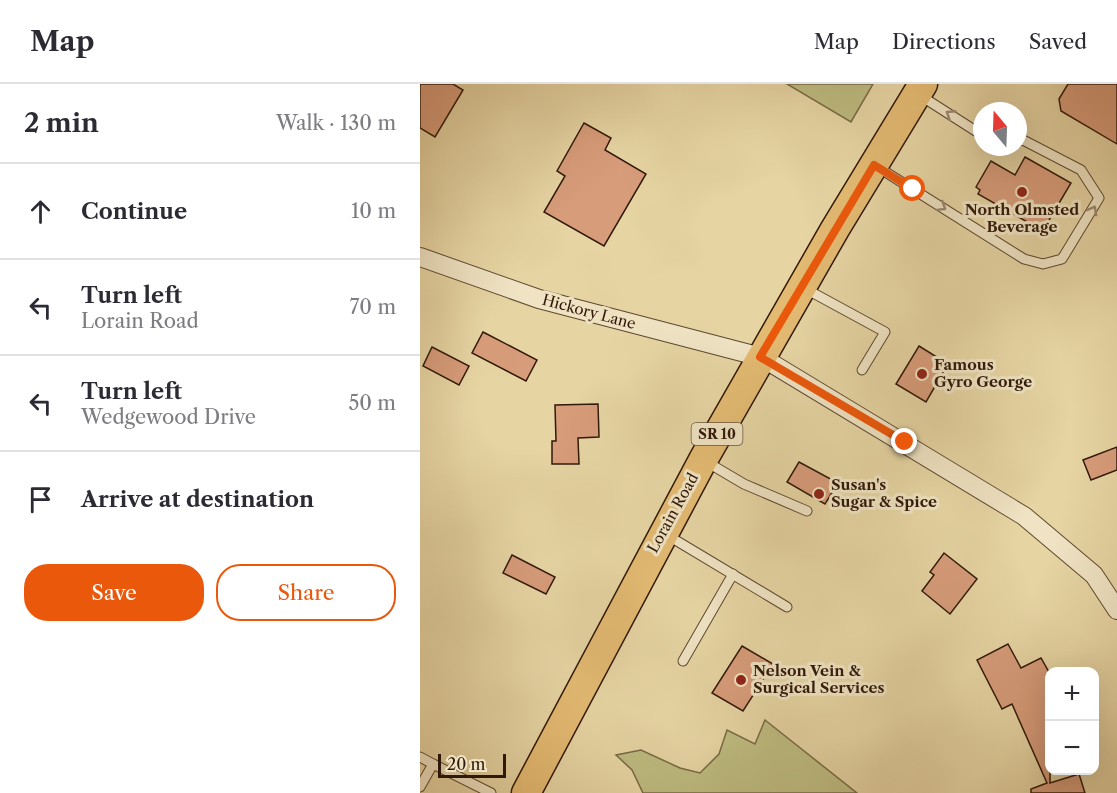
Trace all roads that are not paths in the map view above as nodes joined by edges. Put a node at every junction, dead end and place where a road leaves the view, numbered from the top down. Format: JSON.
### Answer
{"nodes":[{"id":1,"x":920,"y":89,"type":"edge"},
{"id":2,"x":973,"y":128,"type":"edge"},
{"id":3,"x":1027,"y":142,"type":"edge"},
{"id":4,"x":874,"y":165,"type":"junction"},
{"id":5,"x":420,"y":257,"type":"edge"},
{"id":6,"x":802,"y":287,"type":"junction"},
{"id":7,"x":760,"y":357,"type":"junction"},
{"id":8,"x":862,"y":370,"type":"dead end"},
{"id":9,"x":702,"y":460,"type":"junction"},
{"id":10,"x":807,"y":512,"type":"dead end"},
{"id":11,"x":662,"y":532,"type":"junction"},
{"id":12,"x":733,"y":574,"type":"junction"},
{"id":13,"x":787,"y":607,"type":"dead end"},
{"id":14,"x":1117,"y":610,"type":"edge"},
{"id":15,"x":683,"y":661,"type":"dead end"},
{"id":16,"x":420,"y":757,"type":"edge"},
{"id":17,"x":433,"y":764,"type":"junction"},
{"id":18,"x":420,"y":788,"type":"edge"},
{"id":19,"x":491,"y":793,"type":"edge"},
{"id":20,"x":526,"y":793,"type":"edge"}],
"edges":[{"from":2,"to":1,"type":"lane","one_way":true},
{"from":1,"to":4,"type":"main road","name":"Lorain Road","number":"SR 10"},
{"from":4,"to":3,"type":"lane","one_way":true},
{"from":4,"to":6,"type":"main road","name":"Lorain Road","number":"SR 10"},
{"from":5,"to":7,"type":"street","name":"Hickory Lane"},
{"from":6,"to":7,"type":"main road","name":"Lorain Road","number":"SR 10"},
{"from":6,"to":8,"type":"lane"},
{"from":7,"to":9,"type":"main road","name":"Lorain Road","number":"SR 10"},
{"from":7,"to":14,"type":"street","name":"Hickory Lane"},
{"from":9,"to":10,"type":"lane"},
{"from":9,"to":11,"type":"main road","name":"Lorain Road","number":"SR 10"},
{"from":11,"to":12,"type":"lane"},
{"from":11,"to":20,"type":"main road","name":"Lorain Road","number":"SR 10"},
{"from":12,"to":13,"type":"lane"},
{"from":12,"to":15,"type":"lane"},
{"from":16,"to":17,"type":"lane"},
{"from":17,"to":18,"type":"lane"},
{"from":17,"to":19,"type":"lane"}]}
